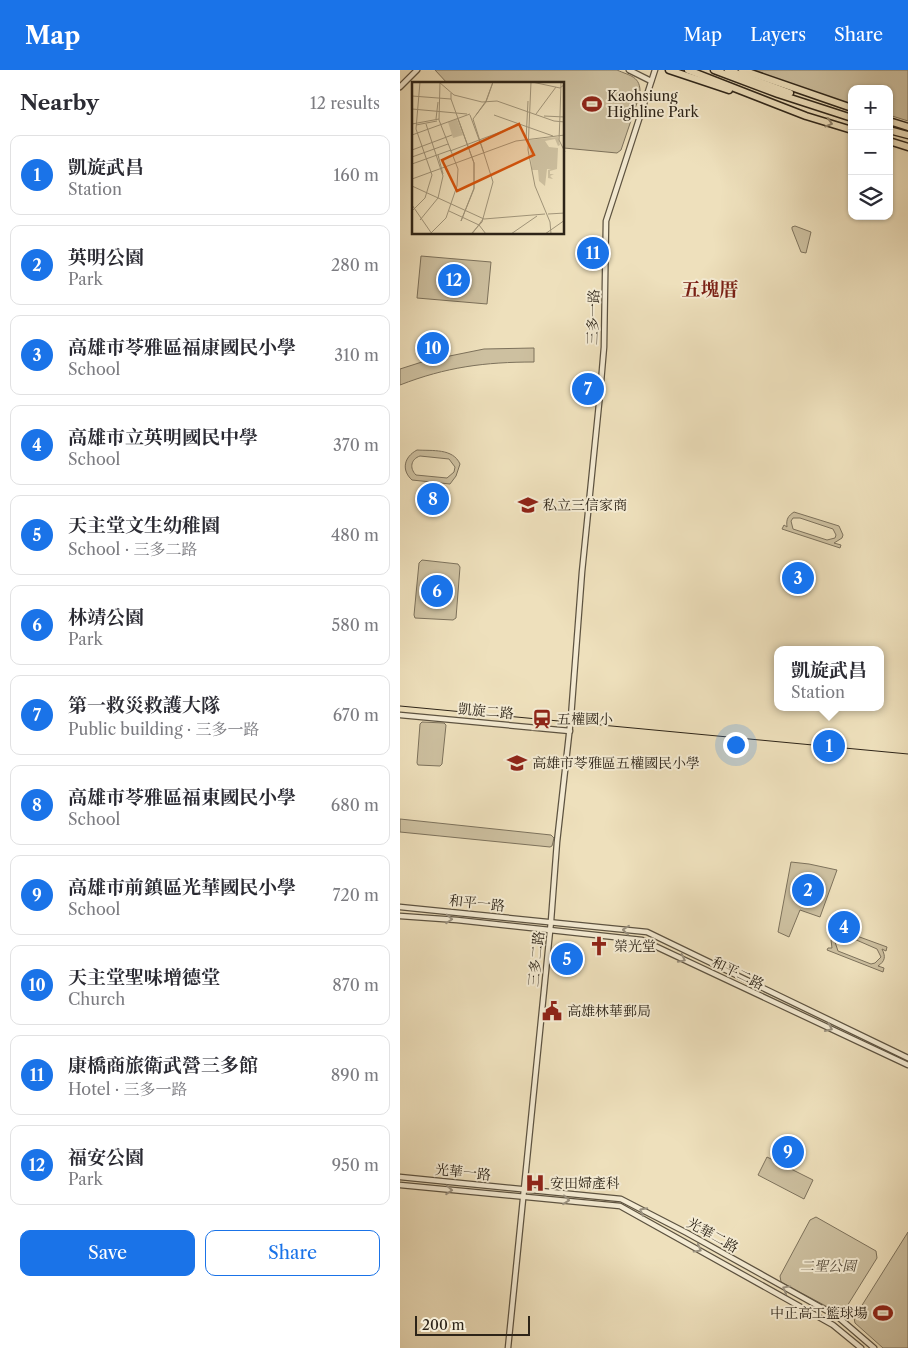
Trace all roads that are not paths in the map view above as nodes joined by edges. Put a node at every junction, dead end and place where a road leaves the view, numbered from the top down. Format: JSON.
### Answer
{"nodes":[{"id":1,"x":417,"y":70,"type":"edge"},
{"id":2,"x":629,"y":70,"type":"edge"},
{"id":3,"x":655,"y":70,"type":"edge"},
{"id":4,"x":670,"y":70,"type":"edge"},
{"id":5,"x":688,"y":70,"type":"edge"},
{"id":6,"x":714,"y":70,"type":"edge"},
{"id":7,"x":728,"y":70,"type":"edge"},
{"id":8,"x":742,"y":70,"type":"edge"},
{"id":9,"x":652,"y":81,"type":"junction"},
{"id":10,"x":400,"y":87,"type":"edge"},
{"id":11,"x":848,"y":107,"type":"edge"},
{"id":12,"x":848,"y":115,"type":"edge"},
{"id":13,"x":806,"y":116,"type":"junction"},
{"id":14,"x":848,"y":116,"type":"edge"},
{"id":15,"x":893,"y":122,"type":"edge"},
{"id":16,"x":908,"y":127,"type":"edge"},
{"id":17,"x":848,"y":129,"type":"edge"},
{"id":18,"x":893,"y":131,"type":"edge"},
{"id":19,"x":908,"y":135,"type":"edge"},
{"id":20,"x":893,"y":142,"type":"edge"},
{"id":21,"x":908,"y":147,"type":"edge"},
{"id":22,"x":582,"y":572,"type":"joint"},
{"id":23,"x":400,"y":715,"type":"edge"},
{"id":24,"x":570,"y":731,"type":"junction"},
{"id":25,"x":400,"y":907,"type":"edge"},
{"id":26,"x":400,"y":916,"type":"edge"},
{"id":27,"x":551,"y":921,"type":"junction"},
{"id":28,"x":550,"y":929,"type":"junction"},
{"id":29,"x":908,"y":1058,"type":"edge"},
{"id":30,"x":908,"y":1065,"type":"edge"},
{"id":31,"x":400,"y":1177,"type":"edge"},
{"id":32,"x":400,"y":1186,"type":"edge"},
{"id":33,"x":524,"y":1189,"type":"junction"},
{"id":34,"x":523,"y":1196,"type":"junction"},
{"id":35,"x":508,"y":1348,"type":"edge"},
{"id":36,"x":861,"y":1348,"type":"edge"},
{"id":37,"x":874,"y":1348,"type":"edge"}],
"edges":[{"from":1,"to":10,"type":"street"},
{"from":2,"to":9,"type":"street"},
{"from":3,"to":9,"type":"street","name":"三多一路"},
{"from":4,"to":13,"type":"highway"},
{"from":5,"to":13,"type":"highway"},
{"from":6,"to":14,"type":"highway"},
{"from":7,"to":12,"type":"highway"},
{"from":8,"to":11,"type":"highway"},
{"from":9,"to":22,"type":"street","name":"三多一路"},
{"from":13,"to":17,"type":"highway","one_way":true},
{"from":15,"to":16,"type":"highway"},
{"from":18,"to":19,"type":"highway"},
{"from":20,"to":21,"type":"highway"},
{"from":22,"to":24,"type":"street","name":"三多二路"},
{"from":23,"to":24,"type":"street","name":"凱旋二路"},
{"from":24,"to":27,"type":"street","name":"三多二路"},
{"from":25,"to":27,"type":"street","name":"和平一路"},
{"from":26,"to":28,"type":"street","name":"和平一路","one_way":true},
{"from":27,"to":28,"type":"street","name":"三多二路"},
{"from":29,"to":27,"type":"street","name":"和平二路","one_way":true},
{"from":28,"to":30,"type":"street","name":"和平二路","one_way":true},
{"from":28,"to":33,"type":"street","name":"三多二路"},
{"from":31,"to":33,"type":"street","name":"光華一路"},
{"from":32,"to":34,"type":"street","name":"光華一路","one_way":true},
{"from":33,"to":34,"type":"street","name":"三多二路"},
{"from":37,"to":33,"type":"street","name":"光華二路","one_way":true},
{"from":34,"to":35,"type":"street","name":"三多二路"},
{"from":34,"to":36,"type":"street","name":"光華二路","one_way":true}]}
